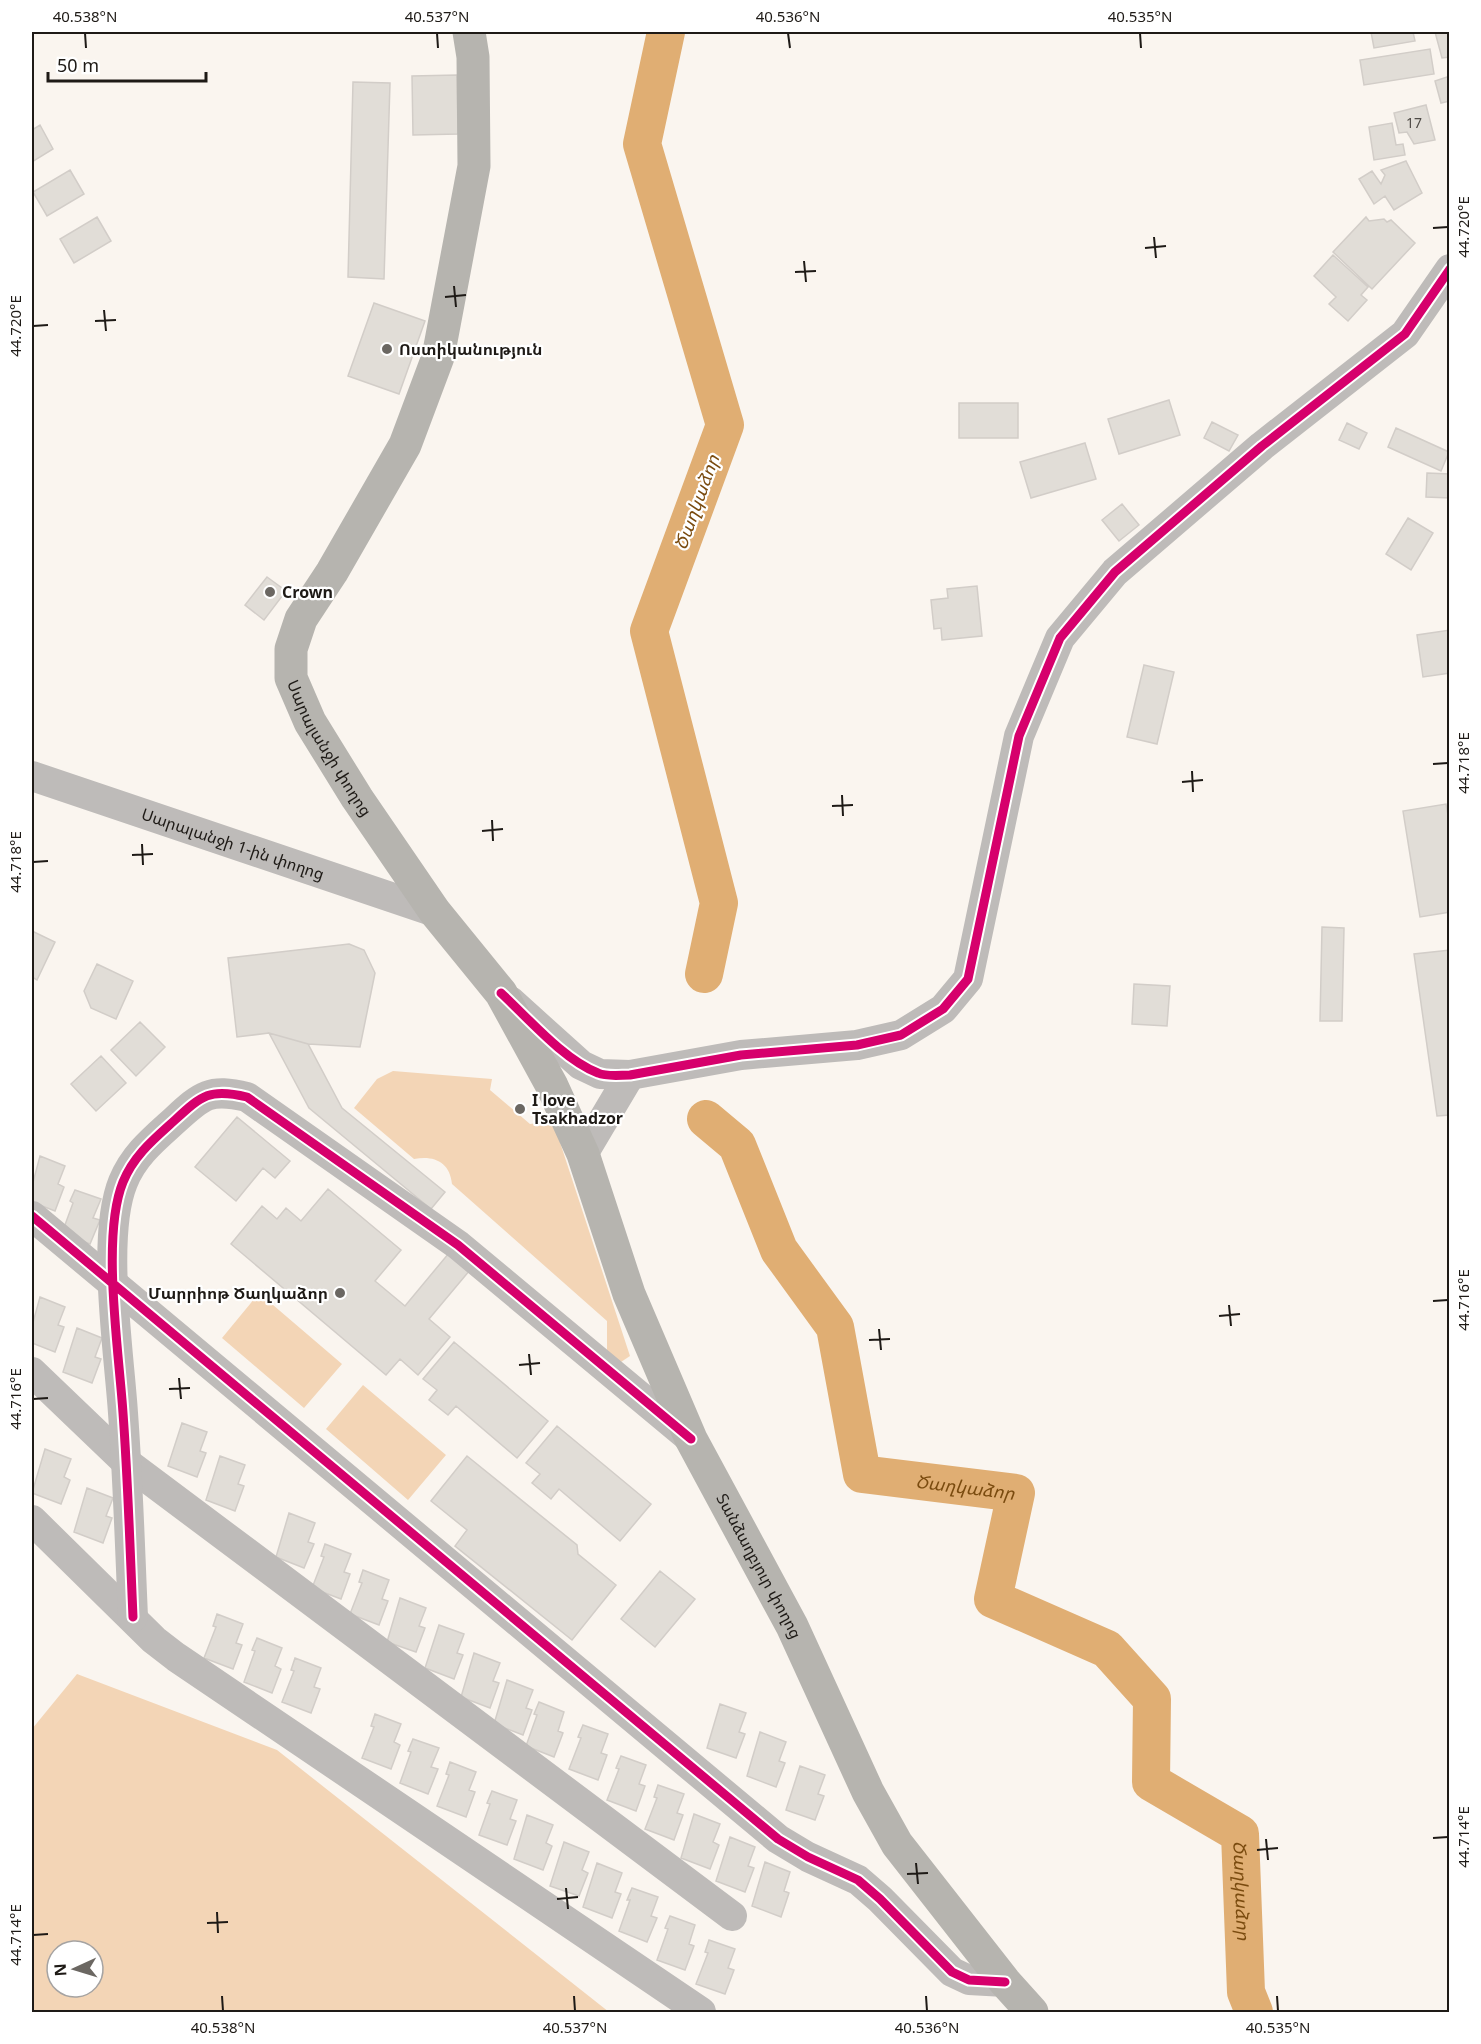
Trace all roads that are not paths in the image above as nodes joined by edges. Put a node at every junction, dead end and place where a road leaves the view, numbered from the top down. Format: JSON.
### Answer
{"nodes":[{"id":1,"x":469,"y":32,"type":"edge"},
{"id":2,"x":1449,"y":269,"type":"edge"},
{"id":3,"x":32,"y":776,"type":"edge"},
{"id":4,"x":435,"y":912,"type":"junction"},
{"id":5,"x":501,"y":993,"type":"junction"},
{"id":6,"x":630,"y":1075,"type":"junction"},
{"id":7,"x":552,"y":1086,"type":"joint"},
{"id":8,"x":583,"y":1154,"type":"junction"},
{"id":9,"x":32,"y":1216,"type":"edge"},
{"id":10,"x":114,"y":1287,"type":"junction"},
{"id":11,"x":32,"y":1372,"type":"edge"},
{"id":12,"x":690,"y":1439,"type":"junction"},
{"id":13,"x":127,"y":1463,"type":"junction"},
{"id":14,"x":32,"y":1520,"type":"edge"},
{"id":15,"x":133,"y":1617,"type":"junction"},
{"id":16,"x":732,"y":1916,"type":"dead end"},
{"id":17,"x":1005,"y":1982,"type":"junction"},
{"id":18,"x":701,"y":2013,"type":"edge"},
{"id":19,"x":1032,"y":2013,"type":"edge"}],
"edges":[{"from":1,"to":4,"type":"main road","name":"Սարալանջի փողոց"},
{"from":2,"to":6,"type":"street"},
{"from":3,"to":4,"type":"street","name":"Սարալանջի 1-ին փողոց"},
{"from":4,"to":5,"type":"main road","name":"Սարալանջի փողոց"},
{"from":5,"to":6,"type":"street"},
{"from":5,"to":7,"type":"main road","name":"Սարալանջի փողոց"},
{"from":6,"to":8,"type":"street"},
{"from":7,"to":8,"type":"main road","name":"Տանձաղբյուր փողոց"},
{"from":8,"to":12,"type":"main road","name":"Տանձաղբյուր փողոց"},
{"from":9,"to":10,"type":"street"},
{"from":10,"to":12,"type":"street"},
{"from":10,"to":13,"type":"street"},
{"from":10,"to":17,"type":"street"},
{"from":11,"to":13,"type":"street"},
{"from":12,"to":17,"type":"main road","name":"Տանձաղբյուր փողոց"},
{"from":13,"to":15,"type":"street"},
{"from":13,"to":16,"type":"street"},
{"from":14,"to":15,"type":"street"},
{"from":15,"to":18,"type":"street"},
{"from":17,"to":19,"type":"main road","name":"Տանձաղբյուր փողոց"}]}
